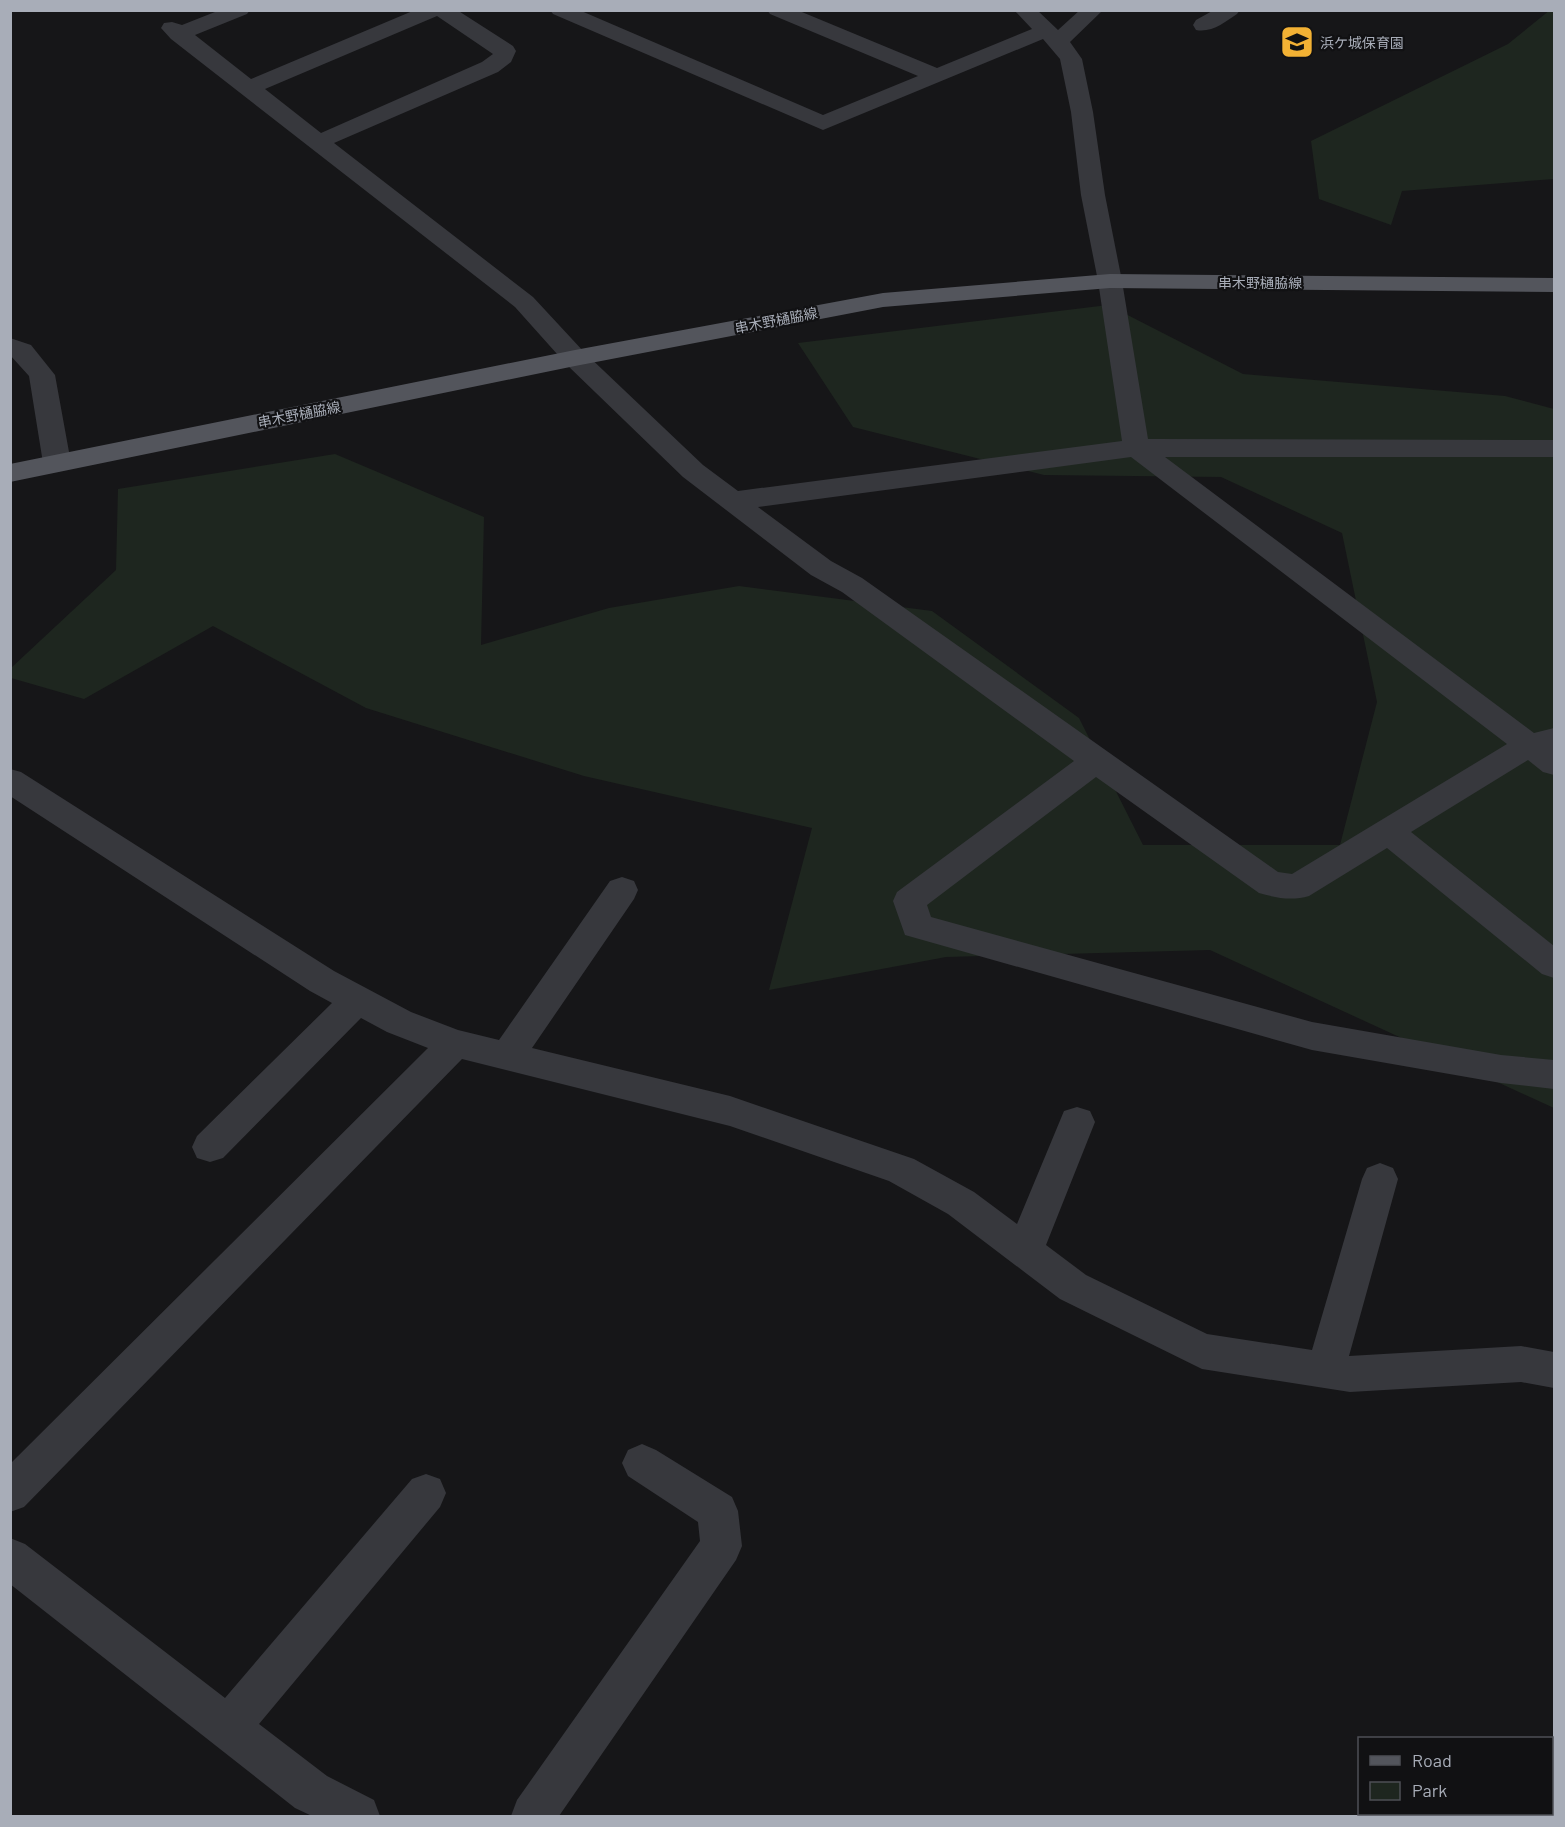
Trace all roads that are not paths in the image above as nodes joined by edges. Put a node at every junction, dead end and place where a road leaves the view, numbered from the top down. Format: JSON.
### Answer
{"nodes":[{"id":1,"x":240,"y":10,"type":"edge"},
{"id":2,"x":434,"y":10,"type":"edge"},
{"id":3,"x":442,"y":10,"type":"edge"},
{"id":4,"x":560,"y":10,"type":"edge"},
{"id":5,"x":777,"y":10,"type":"edge"},
{"id":6,"x":1024,"y":10,"type":"edge"},
{"id":7,"x":1093,"y":10,"type":"edge"},
{"id":8,"x":1230,"y":10,"type":"edge"},
{"id":9,"x":1204,"y":25,"type":"dead end"},
{"id":10,"x":1052,"y":36,"type":"junction"},
{"id":11,"x":935,"y":75,"type":"junction"},
{"id":12,"x":249,"y":88,"type":"junction"},
{"id":13,"x":318,"y":142,"type":"junction"},
{"id":14,"x":1110,"y":281,"type":"junction"},
{"id":15,"x":1554,"y":285,"type":"edge"},
{"id":16,"x":10,"y":346,"type":"edge"},
{"id":17,"x":575,"y":358,"type":"junction"},
{"id":18,"x":1136,"y":448,"type":"junction"},
{"id":19,"x":1554,"y":448,"type":"edge"},
{"id":20,"x":57,"y":463,"type":"junction"},
{"id":21,"x":10,"y":473,"type":"edge"},
{"id":22,"x":733,"y":501,"type":"junction"},
{"id":23,"x":1542,"y":742,"type":"edge"},
{"id":24,"x":1096,"y":761,"type":"junction"},
{"id":25,"x":1554,"y":764,"type":"edge"},
{"id":26,"x":10,"y":780,"type":"edge"},
{"id":27,"x":1389,"y":832,"type":"junction"},
{"id":28,"x":622,"y":890,"type":"dead end"},
{"id":29,"x":1554,"y":965,"type":"edge"},
{"id":30,"x":357,"y":1000,"type":"junction"},
{"id":31,"x":455,"y":1043,"type":"junction"},
{"id":32,"x":507,"y":1056,"type":"junction"},
{"id":33,"x":1554,"y":1075,"type":"edge"},
{"id":34,"x":1077,"y":1122,"type":"dead end"},
{"id":35,"x":210,"y":1147,"type":"dead end"},
{"id":36,"x":1380,"y":1179,"type":"dead end"},
{"id":37,"x":1025,"y":1251,"type":"junction"},
{"id":38,"x":1326,"y":1370,"type":"junction"},
{"id":39,"x":1554,"y":1370,"type":"edge"},
{"id":40,"x":642,"y":1463,"type":"dead end"},
{"id":41,"x":10,"y":1493,"type":"edge"},
{"id":42,"x":426,"y":1493,"type":"dead end"},
{"id":43,"x":10,"y":1558,"type":"edge"},
{"id":44,"x":228,"y":1727,"type":"junction"},
{"id":45,"x":358,"y":1816,"type":"edge"},
{"id":46,"x":533,"y":1816,"type":"edge"}],
"edges":[{"from":1,"to":12,"type":"street"},
{"from":2,"to":12,"type":"street"},
{"from":3,"to":13,"type":"street"},
{"from":4,"to":11,"type":"street"},
{"from":5,"to":11,"type":"street"},
{"from":6,"to":10,"type":"street"},
{"from":7,"to":10,"type":"street"},
{"from":8,"to":9,"type":"street"},
{"from":10,"to":11,"type":"street"},
{"from":10,"to":14,"type":"street"},
{"from":12,"to":13,"type":"street"},
{"from":13,"to":17,"type":"street"},
{"from":14,"to":15,"type":"main road","name":"串木野樋脇線"},
{"from":14,"to":17,"type":"main road","name":"串木野樋脇線"},
{"from":14,"to":18,"type":"street"},
{"from":16,"to":20,"type":"street"},
{"from":17,"to":20,"type":"main road","name":"串木野樋脇線"},
{"from":17,"to":22,"type":"street"},
{"from":18,"to":19,"type":"street"},
{"from":18,"to":22,"type":"street"},
{"from":18,"to":23,"type":"street"},
{"from":20,"to":21,"type":"main road","name":"串木野樋脇線"},
{"from":22,"to":24,"type":"street"},
{"from":23,"to":25,"type":"street"},
{"from":23,"to":27,"type":"street"},
{"from":24,"to":27,"type":"street"},
{"from":24,"to":33,"type":"street"},
{"from":26,"to":30,"type":"street"},
{"from":27,"to":29,"type":"street"},
{"from":28,"to":32,"type":"street"},
{"from":30,"to":31,"type":"street"},
{"from":30,"to":35,"type":"street"},
{"from":31,"to":32,"type":"street"},
{"from":31,"to":41,"type":"street"},
{"from":32,"to":37,"type":"street"},
{"from":34,"to":37,"type":"street"},
{"from":36,"to":38,"type":"street"},
{"from":37,"to":38,"type":"street"},
{"from":38,"to":39,"type":"street"},
{"from":40,"to":46,"type":"street"},
{"from":42,"to":44,"type":"street"},
{"from":43,"to":44,"type":"street"},
{"from":44,"to":45,"type":"street"}]}
